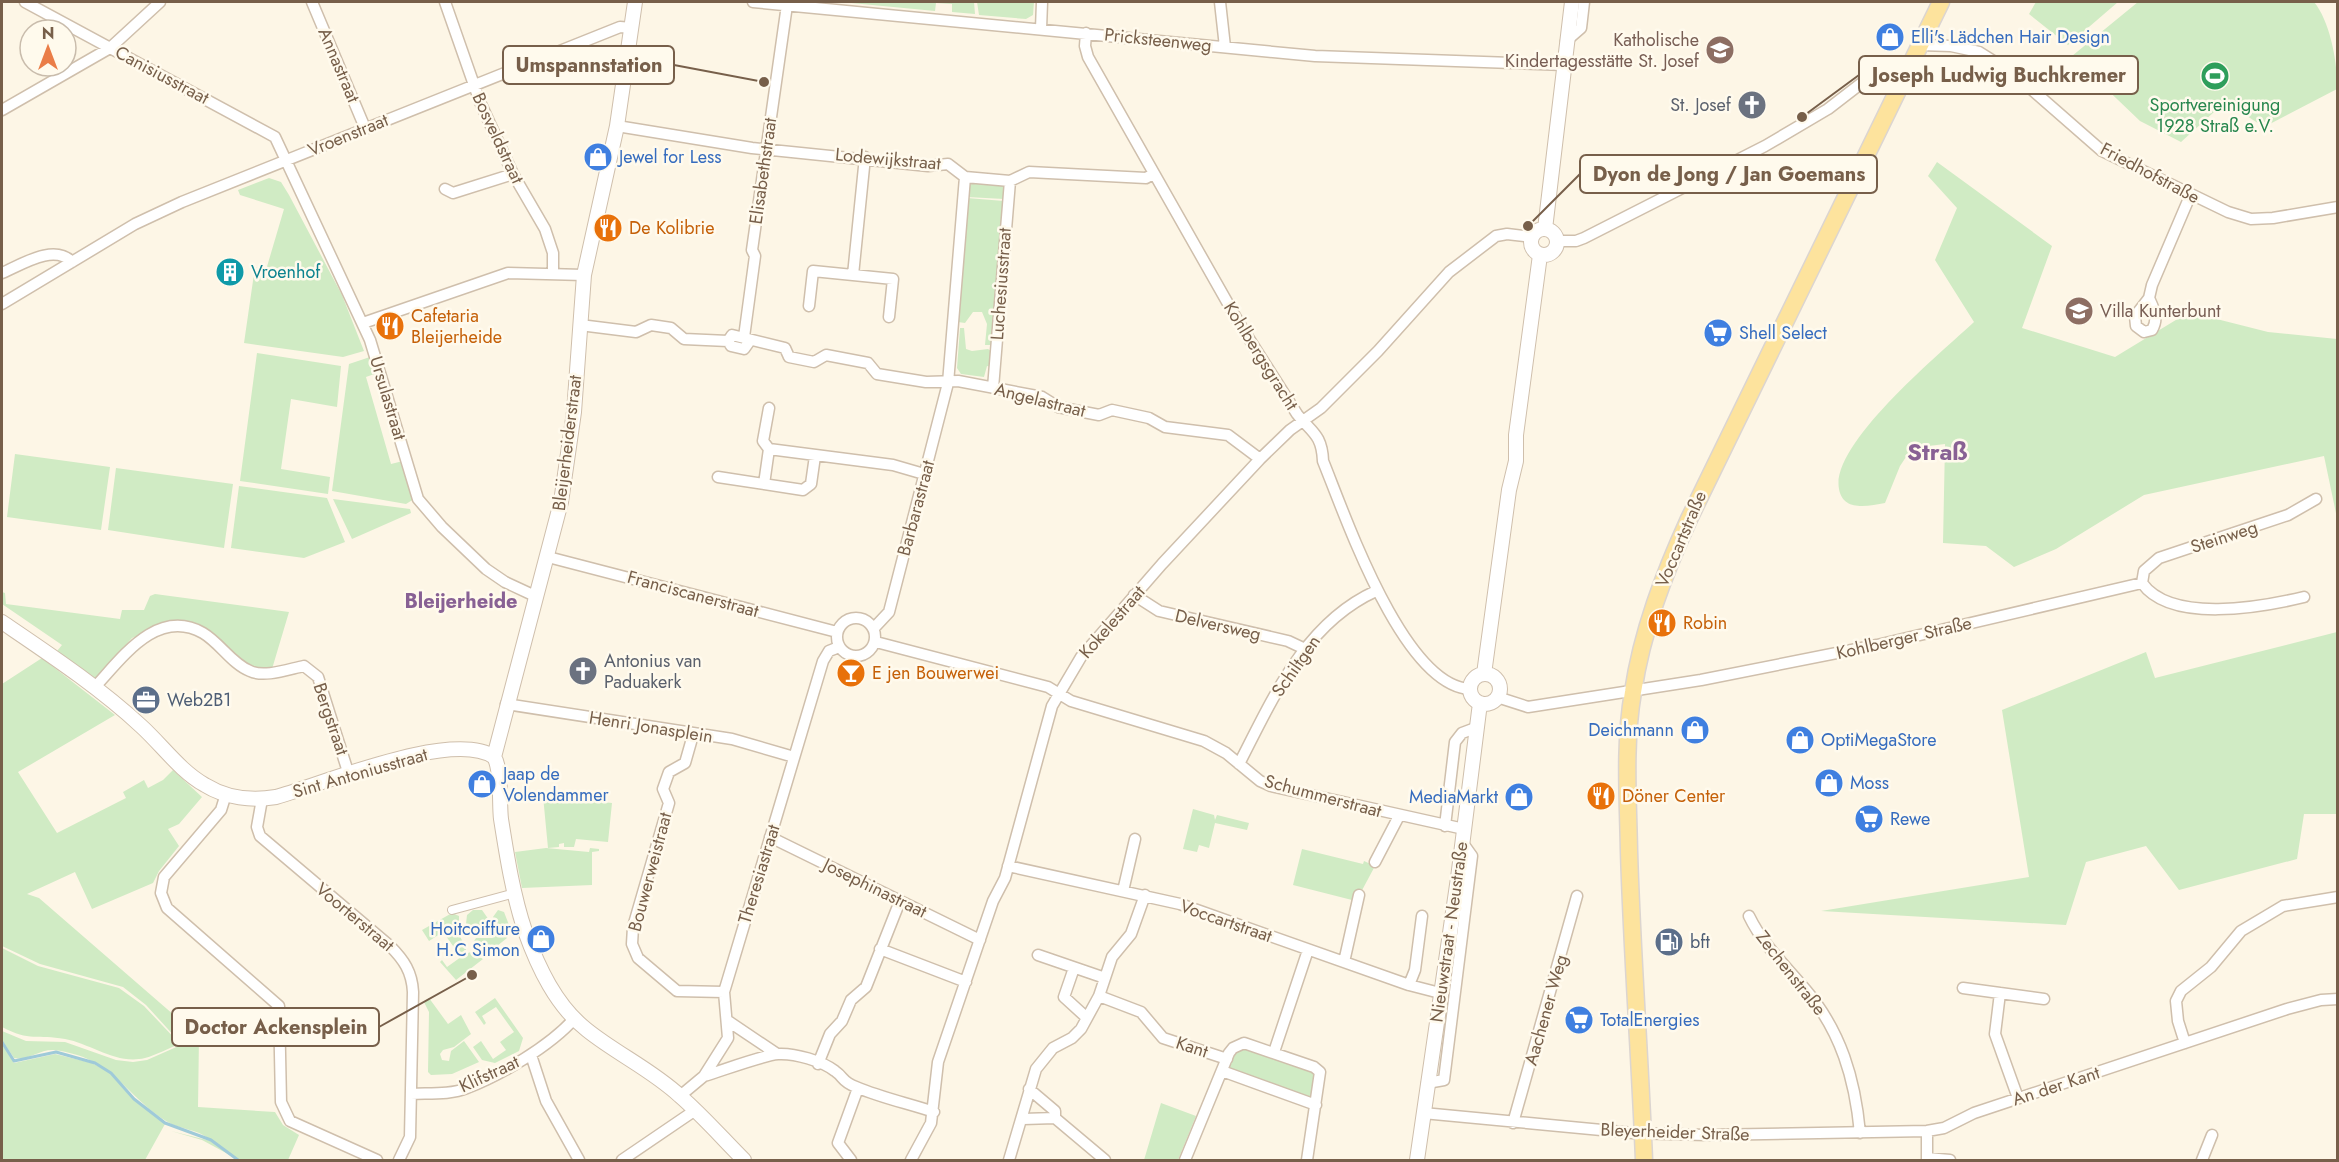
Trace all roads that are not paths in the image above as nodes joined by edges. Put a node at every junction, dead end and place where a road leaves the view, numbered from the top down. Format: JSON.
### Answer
{"nodes":[{"id":1,"x":26,"y":2,"type":"edge"},
{"id":2,"x":160,"y":2,"type":"edge"},
{"id":3,"x":312,"y":2,"type":"edge"},
{"id":4,"x":445,"y":2,"type":"edge"},
{"id":5,"x":635,"y":2,"type":"edge"},
{"id":6,"x":753,"y":2,"type":"edge"},
{"id":7,"x":1042,"y":2,"type":"edge"},
{"id":8,"x":1220,"y":2,"type":"edge"},
{"id":9,"x":1572,"y":2,"type":"edge"},
{"id":10,"x":1584,"y":2,"type":"edge"},
{"id":11,"x":1941,"y":2,"type":"edge"},
{"id":12,"x":788,"y":5,"type":"junction"},
{"id":13,"x":632,"y":27,"type":"junction"},
{"id":14,"x":1041,"y":29,"type":"junction"},
{"id":15,"x":1086,"y":33,"type":"junction"},
{"id":16,"x":1566,"y":41,"type":"junction"},
{"id":17,"x":1920,"y":45,"type":"junction"},
{"id":18,"x":1225,"y":47,"type":"junction"},
{"id":19,"x":110,"y":48,"type":"junction"},
{"id":20,"x":1565,"y":65,"type":"junction"},
{"id":21,"x":1907,"y":69,"type":"junction"},
{"id":22,"x":473,"y":84,"type":"junction"},
{"id":23,"x":2,"y":110,"type":"edge"},
{"id":24,"x":617,"y":126,"type":"junction"},
{"id":25,"x":365,"y":128,"type":"junction"},
{"id":26,"x":765,"y":148,"type":"junction"},
{"id":27,"x":865,"y":157,"type":"junction"},
{"id":28,"x":286,"y":160,"type":"junction"},
{"id":29,"x":513,"y":174,"type":"junction"},
{"id":30,"x":1153,"y":174,"type":"junction"},
{"id":31,"x":965,"y":177,"type":"junction"},
{"id":32,"x":1010,"y":181,"type":"junction"},
{"id":33,"x":444,"y":189,"type":"dead end"},
{"id":34,"x":2190,"y":196,"type":"junction"},
{"id":35,"x":2337,"y":207,"type":"edge"},
{"id":36,"x":1545,"y":229,"type":"junction"},
{"id":37,"x":1532,"y":237,"type":"junction"},
{"id":38,"x":1557,"y":241,"type":"junction"},
{"id":39,"x":1540,"y":255,"type":"junction"},
{"id":40,"x":72,"y":262,"type":"junction"},
{"id":41,"x":2,"y":273,"type":"edge"},
{"id":42,"x":553,"y":273,"type":"junction"},
{"id":43,"x":584,"y":275,"type":"junction"},
{"id":44,"x":853,"y":275,"type":"junction"},
{"id":45,"x":2149,"y":298,"type":"dead end"},
{"id":46,"x":2,"y":304,"type":"edge"},
{"id":47,"x":809,"y":306,"type":"dead end"},
{"id":48,"x":890,"y":317,"type":"dead end"},
{"id":49,"x":363,"y":323,"type":"junction"},
{"id":50,"x":580,"y":325,"type":"junction"},
{"id":51,"x":747,"y":339,"type":"junction"},
{"id":52,"x":948,"y":383,"type":"junction"},
{"id":53,"x":993,"y":388,"type":"junction"},
{"id":54,"x":769,"y":408,"type":"dead end"},
{"id":55,"x":1303,"y":422,"type":"junction"},
{"id":56,"x":770,"y":449,"type":"junction"},
{"id":57,"x":816,"y":456,"type":"junction"},
{"id":58,"x":1260,"y":459,"type":"junction"},
{"id":59,"x":924,"y":474,"type":"junction"},
{"id":60,"x":718,"y":477,"type":"dead end"},
{"id":61,"x":764,"y":484,"type":"junction"},
{"id":62,"x":2316,"y":499,"type":"dead end"},
{"id":63,"x":548,"y":557,"type":"junction"},
{"id":64,"x":2142,"y":583,"type":"junction"},
{"id":65,"x":1376,"y":591,"type":"junction"},
{"id":66,"x":1134,"y":595,"type":"junction"},
{"id":67,"x":535,"y":596,"type":"junction"},
{"id":68,"x":2304,"y":597,"type":"dead end"},
{"id":69,"x":2,"y":622,"type":"edge"},
{"id":70,"x":874,"y":628,"type":"junction"},
{"id":71,"x":837,"y":632,"type":"junction"},
{"id":72,"x":876,"y":642,"type":"junction"},
{"id":73,"x":838,"y":647,"type":"junction"},
{"id":74,"x":1305,"y":649,"type":"junction"},
{"id":75,"x":1484,"y":674,"type":"junction"},
{"id":76,"x":94,"y":688,"type":"junction"},
{"id":77,"x":1470,"y":689,"type":"junction"},
{"id":78,"x":1633,"y":691,"type":"junction"},
{"id":79,"x":1058,"y":692,"type":"junction"},
{"id":80,"x":1497,"y":697,"type":"junction"},
{"id":81,"x":1480,"y":703,"type":"junction"},
{"id":82,"x":506,"y":704,"type":"junction"},
{"id":83,"x":1478,"y":727,"type":"junction"},
{"id":84,"x":693,"y":735,"type":"junction"},
{"id":85,"x":494,"y":757,"type":"junction"},
{"id":86,"x":794,"y":757,"type":"junction"},
{"id":87,"x":1239,"y":764,"type":"junction"},
{"id":88,"x":349,"y":775,"type":"junction"},
{"id":89,"x":226,"y":794,"type":"junction"},
{"id":90,"x":262,"y":799,"type":"junction"},
{"id":91,"x":1399,"y":816,"type":"junction"},
{"id":92,"x":1445,"y":826,"type":"junction"},
{"id":93,"x":1463,"y":835,"type":"junction"},
{"id":94,"x":770,"y":837,"type":"junction"},
{"id":95,"x":1135,"y":839,"type":"dead end"},
{"id":96,"x":1375,"y":862,"type":"dead end"},
{"id":97,"x":1008,"y":866,"type":"junction"},
{"id":98,"x":513,"y":886,"type":"junction"},
{"id":99,"x":1123,"y":891,"type":"junction"},
{"id":100,"x":1144,"y":895,"type":"junction"},
{"id":101,"x":1359,"y":895,"type":"dead end"},
{"id":102,"x":1577,"y":896,"type":"dead end"},
{"id":103,"x":2337,"y":897,"type":"edge"},
{"id":104,"x":900,"y":901,"type":"junction"},
{"id":105,"x":452,"y":910,"type":"dead end"},
{"id":106,"x":1422,"y":916,"type":"dead end"},
{"id":107,"x":1749,"y":916,"type":"dead end"},
{"id":108,"x":980,"y":940,"type":"junction"},
{"id":109,"x":880,"y":949,"type":"junction"},
{"id":110,"x":1308,"y":950,"type":"junction"},
{"id":111,"x":1038,"y":955,"type":"dead end"},
{"id":112,"x":1344,"y":962,"type":"junction"},
{"id":113,"x":1074,"y":968,"type":"junction"},
{"id":114,"x":1105,"y":978,"type":"junction"},
{"id":115,"x":966,"y":982,"type":"junction"},
{"id":116,"x":1409,"y":985,"type":"junction"},
{"id":117,"x":1963,"y":988,"type":"dead end"},
{"id":118,"x":724,"y":992,"type":"junction"},
{"id":119,"x":1440,"y":993,"type":"junction"},
{"id":120,"x":2000,"y":993,"type":"junction"},
{"id":121,"x":1098,"y":996,"type":"junction"},
{"id":122,"x":2044,"y":999,"type":"dead end"},
{"id":123,"x":2337,"y":999,"type":"edge"},
{"id":124,"x":1087,"y":1018,"type":"junction"},
{"id":125,"x":574,"y":1019,"type":"junction"},
{"id":126,"x":728,"y":1021,"type":"junction"},
{"id":127,"x":2185,"y":1043,"type":"junction"},
{"id":128,"x":1274,"y":1052,"type":"junction"},
{"id":129,"x":777,"y":1054,"type":"junction"},
{"id":130,"x":531,"y":1055,"type":"junction"},
{"id":131,"x":1227,"y":1059,"type":"junction"},
{"id":132,"x":818,"y":1064,"type":"junction"},
{"id":133,"x":1222,"y":1071,"type":"junction"},
{"id":134,"x":704,"y":1076,"type":"junction"},
{"id":135,"x":1428,"y":1083,"type":"junction"},
{"id":136,"x":858,"y":1088,"type":"junction"},
{"id":137,"x":1029,"y":1089,"type":"junction"},
{"id":138,"x":411,"y":1094,"type":"junction"},
{"id":139,"x":680,"y":1096,"type":"junction"},
{"id":140,"x":2018,"y":1098,"type":"junction"},
{"id":141,"x":1316,"y":1106,"type":"junction"},
{"id":142,"x":694,"y":1111,"type":"junction"},
{"id":143,"x":934,"y":1112,"type":"junction"},
{"id":144,"x":1423,"y":1113,"type":"junction"},
{"id":145,"x":1055,"y":1118,"type":"junction"},
{"id":146,"x":1023,"y":1119,"type":"junction"},
{"id":147,"x":1513,"y":1123,"type":"junction"},
{"id":148,"x":1927,"y":1131,"type":"junction"},
{"id":149,"x":1643,"y":1133,"type":"junction"},
{"id":150,"x":1860,"y":1133,"type":"junction"},
{"id":151,"x":2212,"y":1135,"type":"dead end"},
{"id":152,"x":915,"y":1159,"type":"edge"},
{"id":153,"x":1927,"y":1160,"type":"edge"},
{"id":154,"x":377,"y":1161,"type":"edge"},
{"id":155,"x":399,"y":1161,"type":"edge"},
{"id":156,"x":579,"y":1161,"type":"edge"},
{"id":157,"x":622,"y":1161,"type":"edge"},
{"id":158,"x":744,"y":1161,"type":"edge"},
{"id":159,"x":851,"y":1161,"type":"edge"},
{"id":160,"x":1009,"y":1161,"type":"edge"},
{"id":161,"x":1105,"y":1161,"type":"edge"},
{"id":162,"x":1185,"y":1161,"type":"edge"},
{"id":163,"x":1307,"y":1161,"type":"edge"},
{"id":164,"x":1417,"y":1161,"type":"edge"},
{"id":165,"x":1644,"y":1161,"type":"edge"},
{"id":166,"x":1950,"y":1161,"type":"edge"},
{"id":167,"x":2202,"y":1161,"type":"edge"}],
"edges":[{"from":1,"to":19,"type":"street","name":"Canisiusstraat"},
{"from":2,"to":19,"type":"street"},
{"from":3,"to":25,"type":"street","name":"Annastraat"},
{"from":4,"to":22,"type":"street","name":"Bosveldstraat"},
{"from":5,"to":13,"type":"street","name":"Bleijerheiderstraat"},
{"from":6,"to":12,"type":"street","name":"Pricksteenweg"},
{"from":7,"to":14,"type":"street"},
{"from":8,"to":18,"type":"street"},
{"from":9,"to":16,"type":"street"},
{"from":10,"to":16,"type":"street"},
{"from":11,"to":17,"type":"main road","name":"Voccartstraße"},
{"from":12,"to":14,"type":"street","name":"Pricksteenweg"},
{"from":12,"to":26,"type":"street","name":"Elisabethstraat"},
{"from":13,"to":22,"type":"street","name":"Vroenstraat"},
{"from":13,"to":24,"type":"street","name":"Bleijerheiderstraat"},
{"from":14,"to":15,"type":"street","name":"Pricksteenweg"},
{"from":15,"to":18,"type":"street","name":"Pricksteenweg"},
{"from":15,"to":30,"type":"street","name":"Kohlbergsgracht"},
{"from":16,"to":20,"type":"street"},
{"from":17,"to":21,"type":"main road","name":"Voccartstraße"},
{"from":17,"to":34,"type":"street","name":"Friedhofstraße"},
{"from":18,"to":20,"type":"street","name":"Pricksteenweg"},
{"from":19,"to":23,"type":"street"},
{"from":19,"to":28,"type":"street","name":"Canisiusstraat"},
{"from":20,"to":36,"type":"street"},
{"from":21,"to":38,"type":"street"},
{"from":21,"to":78,"type":"main road","name":"Voccartstraße"},
{"from":22,"to":25,"type":"street","name":"Vroenstraat"},
{"from":22,"to":29,"type":"street","name":"Bosveldstraat"},
{"from":24,"to":26,"type":"street","name":"Lodewijkstraat"},
{"from":24,"to":43,"type":"street","name":"Bleijerheiderstraat"},
{"from":25,"to":28,"type":"street","name":"Vroenstraat"},
{"from":26,"to":27,"type":"street","name":"Lodewijkstraat"},
{"from":26,"to":51,"type":"street","name":"Elisabethstraat"},
{"from":27,"to":31,"type":"street","name":"Lodewijkstraat"},
{"from":27,"to":44,"type":"street"},
{"from":28,"to":40,"type":"street","name":"Vroenstraat"},
{"from":28,"to":49,"type":"street","name":"Ursulastraat"},
{"from":29,"to":33,"type":"street"},
{"from":29,"to":42,"type":"street","name":"Bosveldstraat"},
{"from":30,"to":32,"type":"street","name":"Lodewijkstraat"},
{"from":30,"to":55,"type":"street","name":"Kohlbergsgracht"},
{"from":31,"to":32,"type":"street","name":"Lodewijkstraat"},
{"from":31,"to":52,"type":"street"},
{"from":32,"to":53,"type":"street","name":"Luchesiusstraat"},
{"from":34,"to":35,"type":"street","name":"Friedhofstraße"},
{"from":34,"to":45,"type":"street"},
{"from":36,"to":37,"type":"street"},
{"from":36,"to":38,"type":"street"},
{"from":37,"to":39,"type":"street"},
{"from":37,"to":55,"type":"street","name":"Kokelestraat"},
{"from":38,"to":39,"type":"street"},
{"from":39,"to":75,"type":"street"},
{"from":40,"to":41,"type":"street"},
{"from":40,"to":46,"type":"street","name":"Vroenstraat"},
{"from":42,"to":43,"type":"street"},
{"from":42,"to":49,"type":"street"},
{"from":43,"to":50,"type":"street","name":"Bleijerheiderstraat"},
{"from":44,"to":47,"type":"street"},
{"from":44,"to":48,"type":"street"},
{"from":49,"to":67,"type":"street","name":"Ursulastraat"},
{"from":50,"to":51,"type":"street","name":"Angelastraat"},
{"from":50,"to":63,"type":"street","name":"Bleijerheiderstraat"},
{"from":51,"to":52,"type":"street","name":"Angelastraat"},
{"from":52,"to":53,"type":"street","name":"Angelastraat"},
{"from":52,"to":59,"type":"street","name":"Barbarastraat"},
{"from":53,"to":58,"type":"street","name":"Angelastraat"},
{"from":54,"to":56,"type":"street"},
{"from":55,"to":58,"type":"street","name":"Kokelestraat"},
{"from":55,"to":65,"type":"street","name":"Kohlbergsgracht"},
{"from":56,"to":57,"type":"street"},
{"from":56,"to":61,"type":"street"},
{"from":57,"to":59,"type":"street"},
{"from":57,"to":61,"type":"street"},
{"from":58,"to":66,"type":"street","name":"Kokelestraat"},
{"from":59,"to":70,"type":"street","name":"Barbarastraat"},
{"from":60,"to":61,"type":"street"},
{"from":62,"to":64,"type":"street","name":"Steinweg"},
{"from":63,"to":67,"type":"street","name":"Bleijerheiderstraat"},
{"from":63,"to":71,"type":"street","name":"Franciscanerstraat"},
{"from":64,"to":68,"type":"street"},
{"from":64,"to":78,"type":"street","name":"Kohlberger Straße"},
{"from":65,"to":74,"type":"street","name":"Schiltgen"},
{"from":65,"to":77,"type":"street","name":"Kohlbergsgracht"},
{"from":66,"to":74,"type":"street","name":"Delversweg"},
{"from":66,"to":79,"type":"street","name":"Kokelestraat"},
{"from":67,"to":82,"type":"street","name":"Bleijerheiderstraat"},
{"from":69,"to":76,"type":"street"},
{"from":70,"to":71,"type":"street"},
{"from":70,"to":72,"type":"street"},
{"from":71,"to":73,"type":"street"},
{"from":72,"to":73,"type":"street"},
{"from":72,"to":79,"type":"street"},
{"from":73,"to":86,"type":"street","name":"Theresiastraat"},
{"from":74,"to":87,"type":"street","name":"Schiltgen"},
{"from":75,"to":77,"type":"street"},
{"from":75,"to":80,"type":"street"},
{"from":76,"to":88,"type":"street","name":"Bergstraat"},
{"from":76,"to":89,"type":"street"},
{"from":77,"to":81,"type":"street"},
{"from":78,"to":80,"type":"street","name":"Kohlberger Straße"},
{"from":78,"to":149,"type":"main road","name":"Voccartstraße"},
{"from":79,"to":87,"type":"street","name":"Schummerstraat"},
{"from":79,"to":97,"type":"street","name":"Kokelestraat"},
{"from":80,"to":81,"type":"street"},
{"from":81,"to":83,"type":"street","name":"Nieuwstraat - Neustraße"},
{"from":82,"to":84,"type":"street","name":"Henri Jonasplein"},
{"from":82,"to":85,"type":"street","name":"Bleijerheiderstraat"},
{"from":83,"to":92,"type":"street"},
{"from":83,"to":93,"type":"street","name":"Nieuwstraat - Neustraße"},
{"from":84,"to":86,"type":"street","name":"Henri Jonasplein"},
{"from":84,"to":118,"type":"street","name":"Bouwerweistraat"},
{"from":85,"to":88,"type":"street","name":"Sint Antoniusstraat"},
{"from":85,"to":98,"type":"street","name":"Bleijerheiderstraat"},
{"from":86,"to":94,"type":"street","name":"Theresiastraat"},
{"from":87,"to":91,"type":"street","name":"Schummerstraat"},
{"from":88,"to":90,"type":"street","name":"Sint Antoniusstraat"},
{"from":89,"to":90,"type":"street","name":"Sint Antoniusstraat"},
{"from":89,"to":154,"type":"street"},
{"from":90,"to":138,"type":"street","name":"Voorterstraat"},
{"from":91,"to":92,"type":"street","name":"Schummerstraat"},
{"from":91,"to":96,"type":"street"},
{"from":92,"to":93,"type":"street","name":"Schummerstraat"},
{"from":93,"to":119,"type":"street","name":"Nieuwstraat - Neustraße"},
{"from":93,"to":135,"type":"street"},
{"from":94,"to":104,"type":"street","name":"Josephinastraat"},
{"from":94,"to":118,"type":"street","name":"Theresiastraat"},
{"from":95,"to":99,"type":"street"},
{"from":97,"to":99,"type":"street","name":"Voccartstraat"},
{"from":97,"to":108,"type":"street","name":"Kokelestraat"},
{"from":98,"to":105,"type":"street"},
{"from":98,"to":125,"type":"street","name":"Bleijerheiderstraat"},
{"from":99,"to":100,"type":"street","name":"Voccartstraat"},
{"from":100,"to":110,"type":"street","name":"Voccartstraat"},
{"from":100,"to":114,"type":"street"},
{"from":101,"to":112,"type":"street"},
{"from":102,"to":147,"type":"street","name":"Aachener Weg"},
{"from":103,"to":127,"type":"street"},
{"from":104,"to":108,"type":"street","name":"Josephinastraat"},
{"from":104,"to":109,"type":"street"},
{"from":106,"to":116,"type":"street"},
{"from":107,"to":150,"type":"street","name":"Zechenstraße"},
{"from":108,"to":115,"type":"street","name":"Kokelestraat"},
{"from":109,"to":115,"type":"street"},
{"from":109,"to":132,"type":"street"},
{"from":110,"to":112,"type":"street","name":"Voccartstraat"},
{"from":110,"to":128,"type":"street"},
{"from":111,"to":113,"type":"street"},
{"from":112,"to":116,"type":"street","name":"Voccartstraat"},
{"from":113,"to":114,"type":"street"},
{"from":113,"to":124,"type":"street"},
{"from":114,"to":121,"type":"street"},
{"from":115,"to":143,"type":"street","name":"Kokelestraat"},
{"from":116,"to":119,"type":"street","name":"Voccartstraat"},
{"from":117,"to":120,"type":"street"},
{"from":118,"to":126,"type":"street","name":"Theresiastraat"},
{"from":119,"to":135,"type":"street","name":"Nieuwstraat - Neustraße"},
{"from":120,"to":122,"type":"street"},
{"from":120,"to":140,"type":"street"},
{"from":121,"to":124,"type":"street"},
{"from":121,"to":131,"type":"street","name":"Kant"},
{"from":123,"to":127,"type":"street","name":"An der Kant"},
{"from":124,"to":137,"type":"street"},
{"from":125,"to":130,"type":"street","name":"Klifstraat"},
{"from":125,"to":139,"type":"street","name":"Bleijerheiderstraat"},
{"from":126,"to":129,"type":"street"},
{"from":126,"to":134,"type":"street","name":"Theresiastraat"},
{"from":127,"to":140,"type":"street","name":"An der Kant"},
{"from":128,"to":131,"type":"street"},
{"from":128,"to":141,"type":"street"},
{"from":129,"to":132,"type":"street"},
{"from":129,"to":134,"type":"street"},
{"from":130,"to":138,"type":"street","name":"Klifstraat"},
{"from":130,"to":156,"type":"street"},
{"from":131,"to":133,"type":"street"},
{"from":132,"to":136,"type":"street"},
{"from":133,"to":141,"type":"street"},
{"from":133,"to":162,"type":"street"},
{"from":134,"to":139,"type":"street","name":"Theresiastraat"},
{"from":135,"to":144,"type":"street","name":"Nieuwstraat - Neustraße"},
{"from":136,"to":143,"type":"street"},
{"from":136,"to":159,"type":"street"},
{"from":137,"to":145,"type":"street"},
{"from":137,"to":146,"type":"street"},
{"from":138,"to":155,"type":"street","name":"Voorterstraat"},
{"from":139,"to":142,"type":"street","name":"Bleijerheiderstraat"},
{"from":140,"to":148,"type":"street","name":"An der Kant"},
{"from":141,"to":163,"type":"street"},
{"from":142,"to":157,"type":"street"},
{"from":142,"to":158,"type":"street","name":"Bleijerheiderstraat"},
{"from":143,"to":152,"type":"street","name":"Kokelestraat"},
{"from":144,"to":147,"type":"street","name":"Bleyerheider Straße"},
{"from":144,"to":164,"type":"street","name":"Nieuwstraat - Neustraße"},
{"from":145,"to":146,"type":"street"},
{"from":145,"to":161,"type":"street"},
{"from":146,"to":160,"type":"street"},
{"from":147,"to":149,"type":"street","name":"Bleyerheider Straße"},
{"from":148,"to":150,"type":"street","name":"Bleyerheider Straße"},
{"from":148,"to":153,"type":"street"},
{"from":149,"to":150,"type":"street","name":"Bleyerheider Straße"},
{"from":149,"to":165,"type":"main road","name":"Voccartstraße"},
{"from":151,"to":167,"type":"street"},
{"from":153,"to":166,"type":"street"}]}
